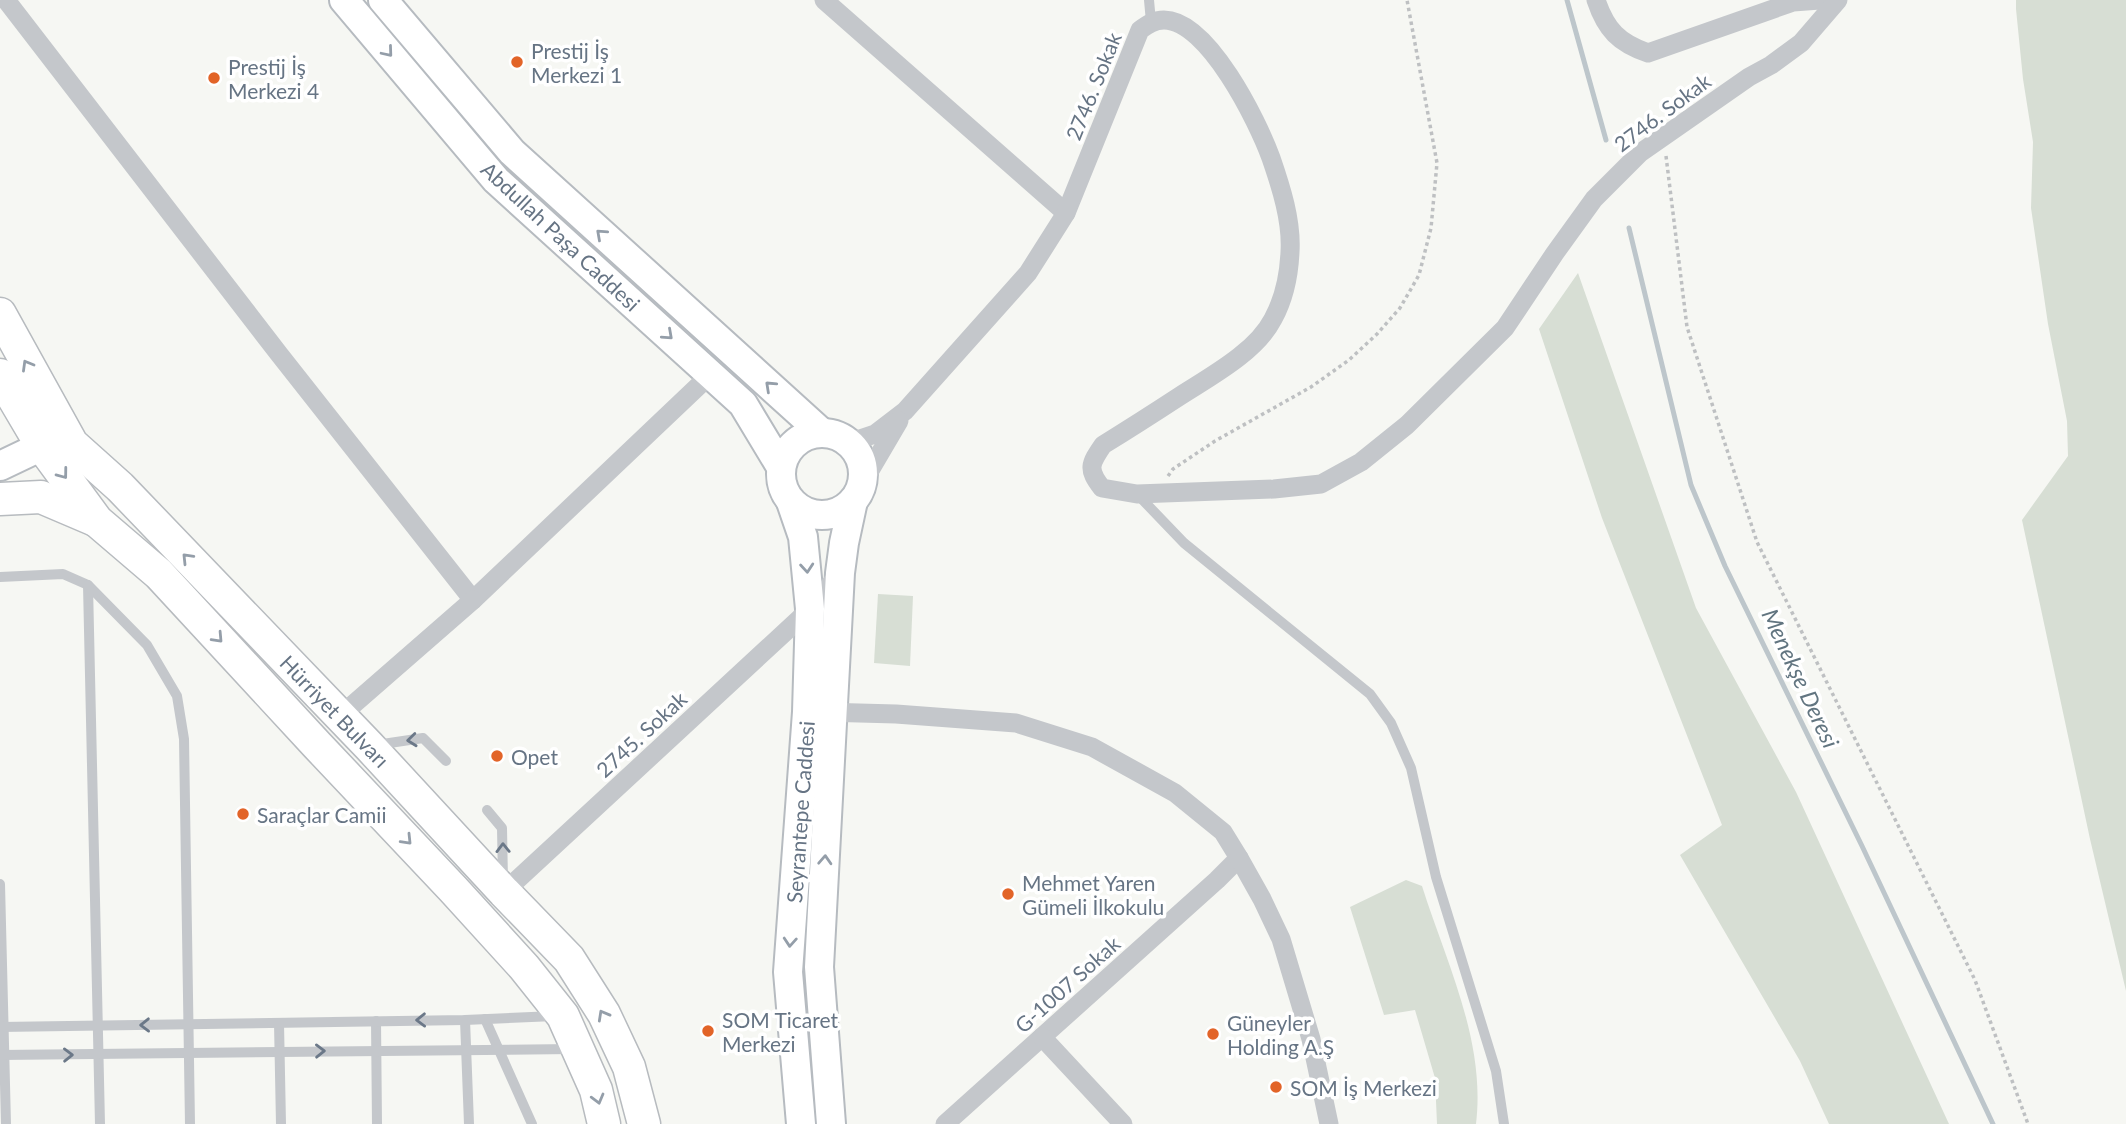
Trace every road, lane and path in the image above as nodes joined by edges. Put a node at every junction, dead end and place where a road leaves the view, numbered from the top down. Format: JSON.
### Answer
{"nodes":[{"id":1,"x":6,"y":0,"type":"edge"},
{"id":2,"x":344,"y":0,"type":"edge"},
{"id":3,"x":383,"y":0,"type":"edge"},
{"id":4,"x":1149,"y":0,"type":"edge"},
{"id":5,"x":1408,"y":0,"type":"edge"},
{"id":6,"x":1595,"y":0,"type":"edge"},
{"id":7,"x":1820,"y":0,"type":"edge"},
{"id":8,"x":1838,"y":0,"type":"edge"},
{"id":9,"x":828,"y":1,"type":"edge"},
{"id":10,"x":1152,"y":22,"type":"junction"},
{"id":11,"x":1664,"y":136,"type":"junction"},
{"id":12,"x":1066,"y":213,"type":"junction"},
{"id":13,"x":0,"y":314,"type":"edge"},
{"id":14,"x":711,"y":374,"type":"junction"},
{"id":15,"x":0,"y":375,"type":"edge"},
{"id":16,"x":905,"y":411,"type":"junction"},
{"id":17,"x":56,"y":415,"type":"junction"},
{"id":18,"x":833,"y":436,"type":"junction"},
{"id":19,"x":42,"y":446,"type":"junction"},
{"id":20,"x":0,"y":466,"type":"edge"},
{"id":21,"x":781,"y":467,"type":"junction"},
{"id":22,"x":857,"y":493,"type":"junction"},
{"id":23,"x":1146,"y":493,"type":"junction"},
{"id":24,"x":0,"y":499,"type":"edge"},
{"id":25,"x":791,"y":502,"type":"junction"},
{"id":26,"x":97,"y":520,"type":"junction"},
{"id":27,"x":840,"y":573,"type":"junction"},
{"id":28,"x":0,"y":577,"type":"edge"},
{"id":29,"x":88,"y":585,"type":"junction"},
{"id":30,"x":473,"y":600,"type":"junction"},
{"id":31,"x":810,"y":609,"type":"junction"},
{"id":32,"x":821,"y":712,"type":"junction"},
{"id":33,"x":340,"y":716,"type":"junction"},
{"id":34,"x":369,"y":746,"type":"junction"},
{"id":35,"x":446,"y":761,"type":"dead end"},
{"id":36,"x":487,"y":810,"type":"dead end"},
{"id":37,"x":1239,"y":858,"type":"junction"},
{"id":38,"x":0,"y":884,"type":"edge"},
{"id":39,"x":503,"y":892,"type":"junction"},
{"id":40,"x":563,"y":1016,"type":"junction"},
{"id":41,"x":485,"y":1019,"type":"junction"},
{"id":42,"x":465,"y":1020,"type":"junction"},
{"id":43,"x":376,"y":1021,"type":"junction"},
{"id":44,"x":279,"y":1023,"type":"junction"},
{"id":45,"x":188,"y":1024,"type":"junction"},
{"id":46,"x":98,"y":1026,"type":"junction"},
{"id":47,"x":2,"y":1027,"type":"edge"},
{"id":48,"x":1042,"y":1037,"type":"junction"},
{"id":49,"x":467,"y":1049,"type":"junction"},
{"id":50,"x":500,"y":1049,"type":"junction"},
{"id":51,"x":577,"y":1049,"type":"junction"},
{"id":52,"x":377,"y":1051,"type":"junction"},
{"id":53,"x":279,"y":1052,"type":"junction"},
{"id":54,"x":188,"y":1053,"type":"junction"},
{"id":55,"x":98,"y":1054,"type":"junction"},
{"id":56,"x":2,"y":1055,"type":"edge"},
{"id":57,"x":6,"y":1124,"type":"edge"},
{"id":58,"x":100,"y":1124,"type":"edge"},
{"id":59,"x":190,"y":1124,"type":"edge"},
{"id":60,"x":281,"y":1124,"type":"edge"},
{"id":61,"x":377,"y":1124,"type":"edge"},
{"id":62,"x":469,"y":1124,"type":"edge"},
{"id":63,"x":532,"y":1124,"type":"edge"},
{"id":64,"x":604,"y":1124,"type":"edge"},
{"id":65,"x":644,"y":1124,"type":"edge"},
{"id":66,"x":801,"y":1124,"type":"edge"},
{"id":67,"x":831,"y":1124,"type":"edge"},
{"id":68,"x":945,"y":1124,"type":"edge"},
{"id":69,"x":1123,"y":1124,"type":"edge"},
{"id":70,"x":1329,"y":1124,"type":"edge"},
{"id":71,"x":1504,"y":1124,"type":"edge"},
{"id":72,"x":2028,"y":1124,"type":"edge"}],
"edges":[{"from":1,"to":30,"type":"street"},
{"from":2,"to":14,"type":"main road","name":"Abdullah Paşa Caddesi","one_way":true},
{"from":18,"to":3,"type":"main road","name":"Abdullah Paşa Caddesi","one_way":true},
{"from":4,"to":10,"type":"lane"},
{"from":5,"to":23,"type":"path"},
{"from":6,"to":7,"type":"street"},
{"from":8,"to":11,"type":"street","name":"2746. Sokak"},
{"from":9,"to":12,"type":"street"},
{"from":10,"to":12,"type":"street","name":"2746. Sokak"},
{"from":10,"to":23,"type":"street","name":"2746. Sokak"},
{"from":11,"to":23,"type":"street","name":"2746. Sokak"},
{"from":11,"to":72,"type":"path"},
{"from":12,"to":16,"type":"street","name":"2746. Sokak"},
{"from":17,"to":13,"type":"main road","name":"Hürriyet Bulvarı","one_way":true},
{"from":14,"to":21,"type":"main road","name":"Abdullah Paşa Caddesi"},
{"from":14,"to":30,"type":"street"},
{"from":15,"to":19,"type":"main road","name":"Hürriyet Bulvarı"},
{"from":16,"to":18,"type":"street"},
{"from":16,"to":22,"type":"street"},
{"from":17,"to":19,"type":"main road"},
{"from":33,"to":17,"type":"main road","name":"Hürriyet Bulvarı","one_way":true},
{"from":18,"to":21,"type":"main road"},
{"from":18,"to":22,"type":"main road"},
{"from":19,"to":20,"type":"main road"},
{"from":19,"to":26,"type":"main road","name":"Hürriyet Bulvarı","one_way":true},
{"from":21,"to":25,"type":"main road"},
{"from":22,"to":25,"type":"main road"},
{"from":22,"to":27,"type":"main road","name":"Seyrantepe Caddesi"},
{"from":23,"to":71,"type":"lane"},
{"from":24,"to":26,"type":"main road"},
{"from":25,"to":31,"type":"main road","name":"Seyrantepe Caddesi","one_way":true},
{"from":26,"to":40,"type":"main road","name":"Hürriyet Bulvarı","one_way":true},
{"from":27,"to":31,"type":"street","name":"2745. Sokak"},
{"from":27,"to":32,"type":"main road","name":"Seyrantepe Caddesi"},
{"from":28,"to":29,"type":"lane"},
{"from":29,"to":45,"type":"lane"},
{"from":29,"to":46,"type":"lane"},
{"from":30,"to":33,"type":"street"},
{"from":31,"to":32,"type":"main road","name":"Seyrantepe Caddesi"},
{"from":31,"to":39,"type":"street","name":"2745. Sokak"},
{"from":32,"to":37,"type":"street"},
{"from":32,"to":66,"type":"main road","name":"Seyrantepe Caddesi","one_way":true},
{"from":67,"to":32,"type":"main road","name":"Seyrantepe Caddesi","one_way":true},
{"from":33,"to":34,"type":"main road","name":"Hürriyet Bulvarı"},
{"from":35,"to":34,"type":"lane","one_way":true},
{"from":34,"to":39,"type":"main road","name":"Hürriyet Bulvarı"},
{"from":39,"to":36,"type":"lane","one_way":true},
{"from":37,"to":48,"type":"street","name":"G-1007 Sokak"},
{"from":37,"to":70,"type":"street"},
{"from":38,"to":47,"type":"lane"},
{"from":65,"to":39,"type":"main road","name":"Hürriyet Bulvarı","one_way":true},
{"from":40,"to":41,"type":"lane"},
{"from":40,"to":51,"type":"main road","name":"Hürriyet Bulvarı"},
{"from":41,"to":42,"type":"lane"},
{"from":41,"to":50,"type":"lane"},
{"from":42,"to":43,"type":"lane","one_way":true},
{"from":42,"to":49,"type":"lane"},
{"from":43,"to":44,"type":"lane"},
{"from":43,"to":52,"type":"lane"},
{"from":44,"to":45,"type":"lane"},
{"from":44,"to":53,"type":"lane"},
{"from":45,"to":46,"type":"lane","one_way":true},
{"from":45,"to":54,"type":"lane"},
{"from":46,"to":47,"type":"lane"},
{"from":46,"to":55,"type":"lane"},
{"from":47,"to":56,"type":"lane"},
{"from":48,"to":68,"type":"street","name":"G-1007 Sokak"},
{"from":48,"to":69,"type":"street"},
{"from":49,"to":50,"type":"lane"},
{"from":49,"to":52,"type":"lane"},
{"from":49,"to":62,"type":"lane"},
{"from":50,"to":51,"type":"lane"},
{"from":50,"to":63,"type":"lane"},
{"from":51,"to":64,"type":"main road","name":"Hürriyet Bulvarı","one_way":true},
{"from":53,"to":52,"type":"lane","one_way":true},
{"from":52,"to":61,"type":"lane"},
{"from":53,"to":54,"type":"lane"},
{"from":53,"to":60,"type":"lane"},
{"from":54,"to":55,"type":"lane"},
{"from":54,"to":59,"type":"lane"},
{"from":56,"to":55,"type":"lane","one_way":true},
{"from":55,"to":58,"type":"lane"},
{"from":56,"to":57,"type":"lane"}]}
